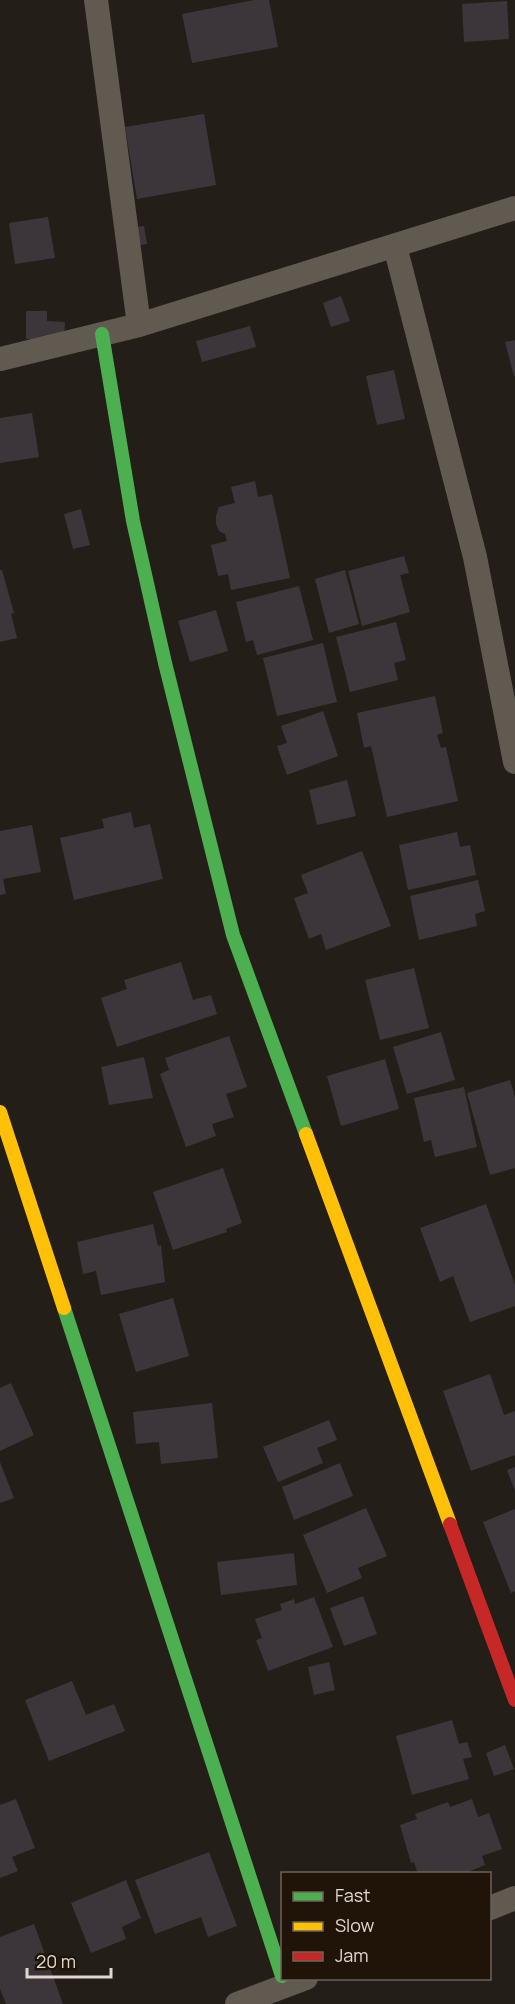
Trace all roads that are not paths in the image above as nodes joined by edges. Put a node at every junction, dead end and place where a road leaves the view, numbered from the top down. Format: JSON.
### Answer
{"nodes":[{"id":1,"x":96,"y":0,"type":"edge"},
{"id":2,"x":515,"y":208,"type":"edge"},
{"id":3,"x":395,"y":246,"type":"junction"},
{"id":4,"x":139,"y":326,"type":"junction"},
{"id":5,"x":102,"y":334,"type":"junction"},
{"id":6,"x":0,"y":359,"type":"edge"},
{"id":7,"x":515,"y":762,"type":"edge"},
{"id":8,"x":0,"y":1112,"type":"edge"},
{"id":9,"x":515,"y":1700,"type":"edge"},
{"id":10,"x":515,"y":1898,"type":"edge"},
{"id":11,"x":491,"y":1907,"type":"edge"},
{"id":12,"x":281,"y":1955,"type":"edge"},
{"id":13,"x":291,"y":1985,"type":"edge"},
{"id":14,"x":237,"y":2004,"type":"edge"}],
"edges":[{"from":1,"to":4,"type":"street"},
{"from":2,"to":3,"type":"street"},
{"from":3,"to":4,"type":"street"},
{"from":3,"to":7,"type":"street"},
{"from":4,"to":5,"type":"street"},
{"from":5,"to":6,"type":"street"},
{"from":5,"to":9,"type":"street"},
{"from":8,"to":12,"type":"street"},
{"from":10,"to":11,"type":"street"},
{"from":13,"to":14,"type":"street"}]}
